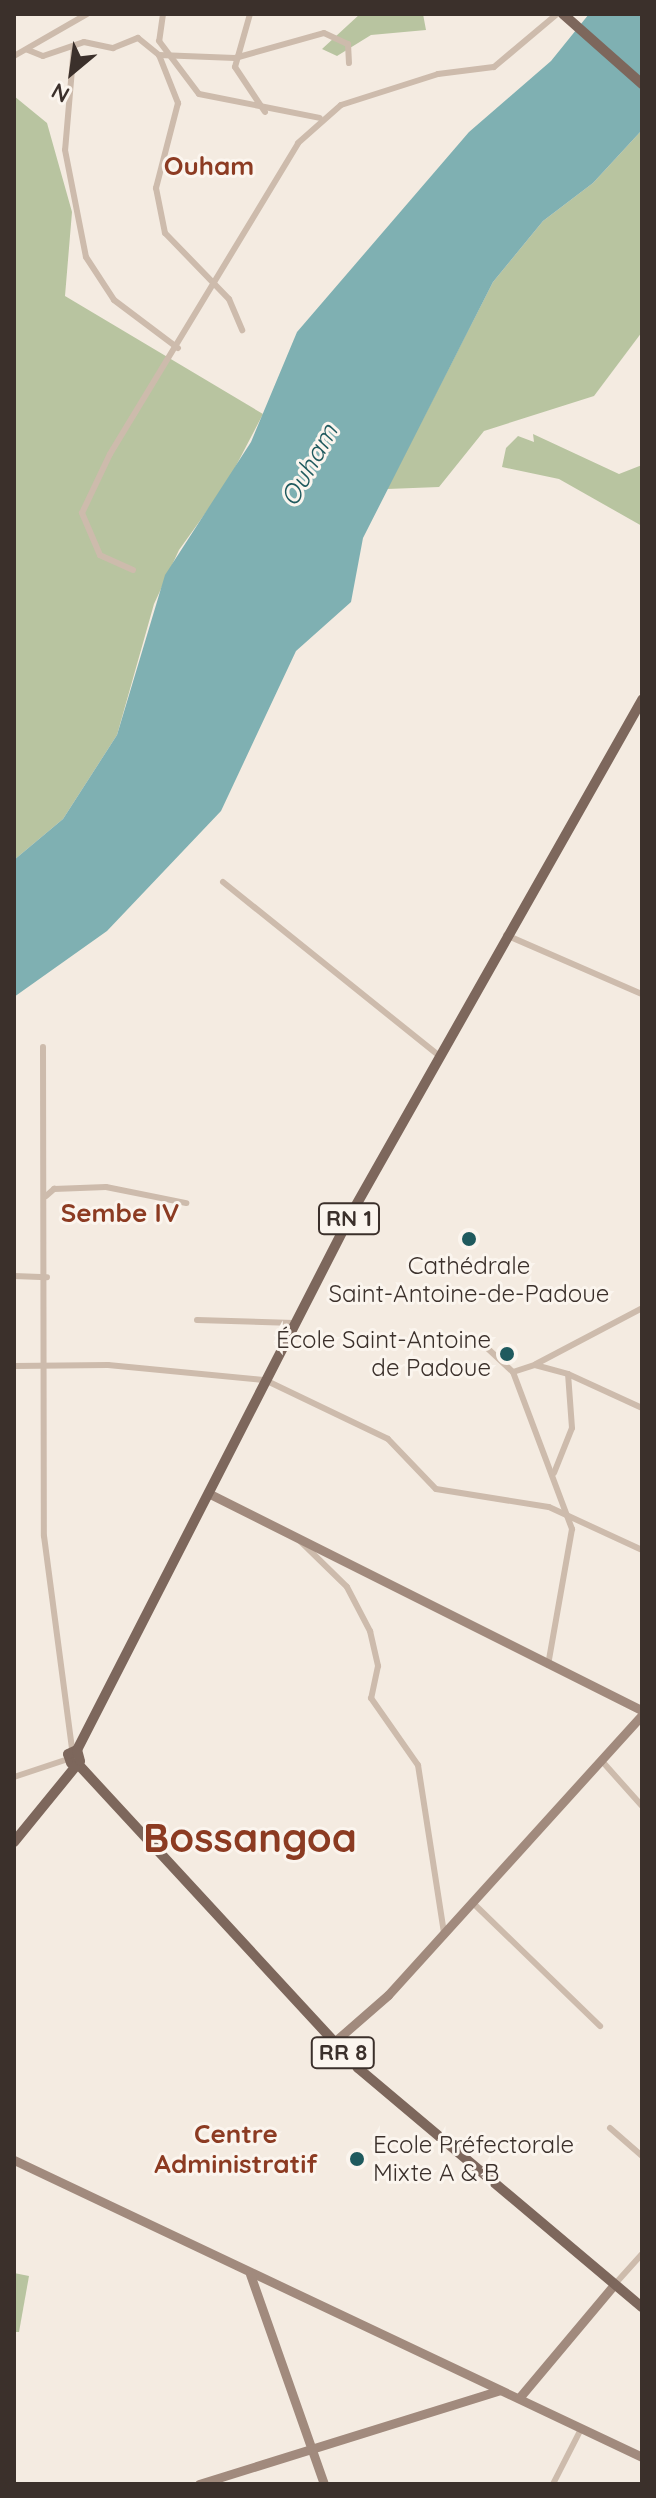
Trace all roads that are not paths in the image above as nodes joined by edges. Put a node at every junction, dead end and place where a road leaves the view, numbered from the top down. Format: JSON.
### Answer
{"nodes":[{"id":1,"x":87,"y":14,"type":"edge"},
{"id":2,"x":163,"y":14,"type":"edge"},
{"id":3,"x":250,"y":14,"type":"edge"},
{"id":4,"x":557,"y":14,"type":"edge"},
{"id":5,"x":568,"y":18,"type":"edge"},
{"id":6,"x":74,"y":46,"type":"junction"},
{"id":7,"x":28,"y":50,"type":"junction"},
{"id":8,"x":159,"y":55,"type":"junction"},
{"id":9,"x":14,"y":56,"type":"edge"},
{"id":10,"x":168,"y":57,"type":"junction"},
{"id":11,"x":235,"y":58,"type":"junction"},
{"id":12,"x":349,"y":63,"type":"dead end"},
{"id":13,"x":642,"y":84,"type":"edge"},
{"id":14,"x":265,"y":112,"type":"junction"},
{"id":15,"x":320,"y":118,"type":"junction"},
{"id":16,"x":215,"y":291,"type":"junction"},
{"id":17,"x":242,"y":330,"type":"dead end"},
{"id":18,"x":178,"y":348,"type":"junction"},
{"id":19,"x":133,"y":570,"type":"dead end"},
{"id":20,"x":642,"y":700,"type":"edge"},
{"id":21,"x":223,"y":882,"type":"dead end"},
{"id":22,"x":504,"y":934,"type":"junction"},
{"id":23,"x":642,"y":994,"type":"edge"},
{"id":24,"x":43,"y":1047,"type":"dead end"},
{"id":25,"x":438,"y":1055,"type":"junction"},
{"id":26,"x":46,"y":1196,"type":"junction"},
{"id":27,"x":186,"y":1203,"type":"dead end"},
{"id":28,"x":14,"y":1276,"type":"edge"},
{"id":29,"x":47,"y":1277,"type":"junction"},
{"id":30,"x":642,"y":1308,"type":"edge"},
{"id":31,"x":197,"y":1320,"type":"dead end"},
{"id":32,"x":294,"y":1323,"type":"junction"},
{"id":33,"x":485,"y":1346,"type":"dead end"},
{"id":34,"x":47,"y":1364,"type":"junction"},
{"id":35,"x":535,"y":1365,"type":"junction"},
{"id":36,"x":14,"y":1366,"type":"edge"},
{"id":37,"x":513,"y":1372,"type":"junction"},
{"id":38,"x":568,"y":1374,"type":"junction"},
{"id":39,"x":265,"y":1380,"type":"junction"},
{"id":40,"x":642,"y":1408,"type":"edge"},
{"id":41,"x":554,"y":1473,"type":"junction"},
{"id":42,"x":208,"y":1493,"type":"junction"},
{"id":43,"x":563,"y":1513,"type":"junction"},
{"id":44,"x":296,"y":1537,"type":"junction"},
{"id":45,"x":642,"y":1550,"type":"edge"},
{"id":46,"x":548,"y":1665,"type":"junction"},
{"id":47,"x":642,"y":1712,"type":"edge"},
{"id":48,"x":73,"y":1757,"type":"junction"},
{"id":49,"x":599,"y":1757,"type":"junction"},
{"id":50,"x":14,"y":1777,"type":"edge"},
{"id":51,"x":642,"y":1806,"type":"edge"},
{"id":52,"x":14,"y":1842,"type":"edge"},
{"id":53,"x":473,"y":1903,"type":"junction"},
{"id":54,"x":444,"y":1933,"type":"junction"},
{"id":55,"x":600,"y":2026,"type":"dead end"},
{"id":56,"x":333,"y":2043,"type":"junction"},
{"id":57,"x":610,"y":2128,"type":"dead end"},
{"id":58,"x":642,"y":2156,"type":"edge"},
{"id":59,"x":14,"y":2160,"type":"edge"},
{"id":60,"x":642,"y":2254,"type":"edge"},
{"id":61,"x":250,"y":2274,"type":"junction"},
{"id":62,"x":613,"y":2286,"type":"junction"},
{"id":63,"x":642,"y":2307,"type":"edge"},
{"id":64,"x":500,"y":2390,"type":"junction"},
{"id":65,"x":519,"y":2398,"type":"junction"},
{"id":66,"x":581,"y":2429,"type":"junction"},
{"id":67,"x":312,"y":2447,"type":"junction"},
{"id":68,"x":642,"y":2457,"type":"edge"},
{"id":69,"x":199,"y":2484,"type":"edge"},
{"id":70,"x":324,"y":2484,"type":"edge"},
{"id":71,"x":553,"y":2484,"type":"edge"}],
"edges":[{"from":1,"to":7,"type":"street"},
{"from":2,"to":10,"type":"street"},
{"from":3,"to":11,"type":"street"},
{"from":4,"to":15,"type":"street"},
{"from":5,"to":13,"type":"main road"},
{"from":6,"to":7,"type":"street"},
{"from":6,"to":8,"type":"street"},
{"from":6,"to":18,"type":"street"},
{"from":7,"to":9,"type":"street"},
{"from":8,"to":10,"type":"street"},
{"from":8,"to":16,"type":"street"},
{"from":10,"to":11,"type":"street"},
{"from":10,"to":14,"type":"street"},
{"from":11,"to":12,"type":"street"},
{"from":11,"to":14,"type":"street"},
{"from":14,"to":15,"type":"street"},
{"from":15,"to":16,"type":"street"},
{"from":16,"to":17,"type":"street"},
{"from":16,"to":18,"type":"street"},
{"from":18,"to":19,"type":"street"},
{"from":20,"to":22,"type":"main road","number":"RN 1"},
{"from":21,"to":25,"type":"street"},
{"from":22,"to":23,"type":"street"},
{"from":22,"to":25,"type":"main road","number":"RN 1"},
{"from":24,"to":26,"type":"street"},
{"from":25,"to":32,"type":"main road","number":"RN 1"},
{"from":26,"to":27,"type":"street"},
{"from":26,"to":29,"type":"street"},
{"from":28,"to":29,"type":"street"},
{"from":29,"to":34,"type":"street"},
{"from":30,"to":35,"type":"street"},
{"from":31,"to":32,"type":"street"},
{"from":32,"to":39,"type":"main road","number":"RN 1"},
{"from":33,"to":37,"type":"street"},
{"from":34,"to":36,"type":"street"},
{"from":34,"to":39,"type":"street"},
{"from":34,"to":48,"type":"street"},
{"from":35,"to":37,"type":"street"},
{"from":35,"to":38,"type":"street"},
{"from":37,"to":41,"type":"street"},
{"from":38,"to":40,"type":"street"},
{"from":38,"to":41,"type":"street"},
{"from":39,"to":42,"type":"main road","number":"RN 1"},
{"from":39,"to":43,"type":"street"},
{"from":41,"to":43,"type":"street"},
{"from":42,"to":44,"type":"street"},
{"from":42,"to":48,"type":"main road","number":"RN 1"},
{"from":43,"to":45,"type":"street"},
{"from":43,"to":46,"type":"street"},
{"from":44,"to":46,"type":"street"},
{"from":44,"to":54,"type":"street"},
{"from":46,"to":47,"type":"street"},
{"from":47,"to":49,"type":"street"},
{"from":48,"to":50,"type":"street"},
{"from":48,"to":52,"type":"main road","number":"RN 1"},
{"from":48,"to":56,"type":"main road","number":"RR 8"},
{"from":49,"to":51,"type":"street"},
{"from":49,"to":53,"type":"street"},
{"from":53,"to":54,"type":"street"},
{"from":53,"to":55,"type":"street"},
{"from":54,"to":56,"type":"street"},
{"from":56,"to":62,"type":"main road","number":"RR 8"},
{"from":57,"to":58,"type":"street"},
{"from":59,"to":61,"type":"street"},
{"from":60,"to":62,"type":"street"},
{"from":61,"to":64,"type":"street"},
{"from":61,"to":67,"type":"street"},
{"from":62,"to":63,"type":"main road","number":"RR 8"},
{"from":62,"to":65,"type":"street"},
{"from":64,"to":65,"type":"street"},
{"from":64,"to":67,"type":"street"},
{"from":65,"to":66,"type":"street"},
{"from":66,"to":68,"type":"street"},
{"from":66,"to":71,"type":"street"},
{"from":67,"to":69,"type":"street"},
{"from":67,"to":70,"type":"street"}]}
